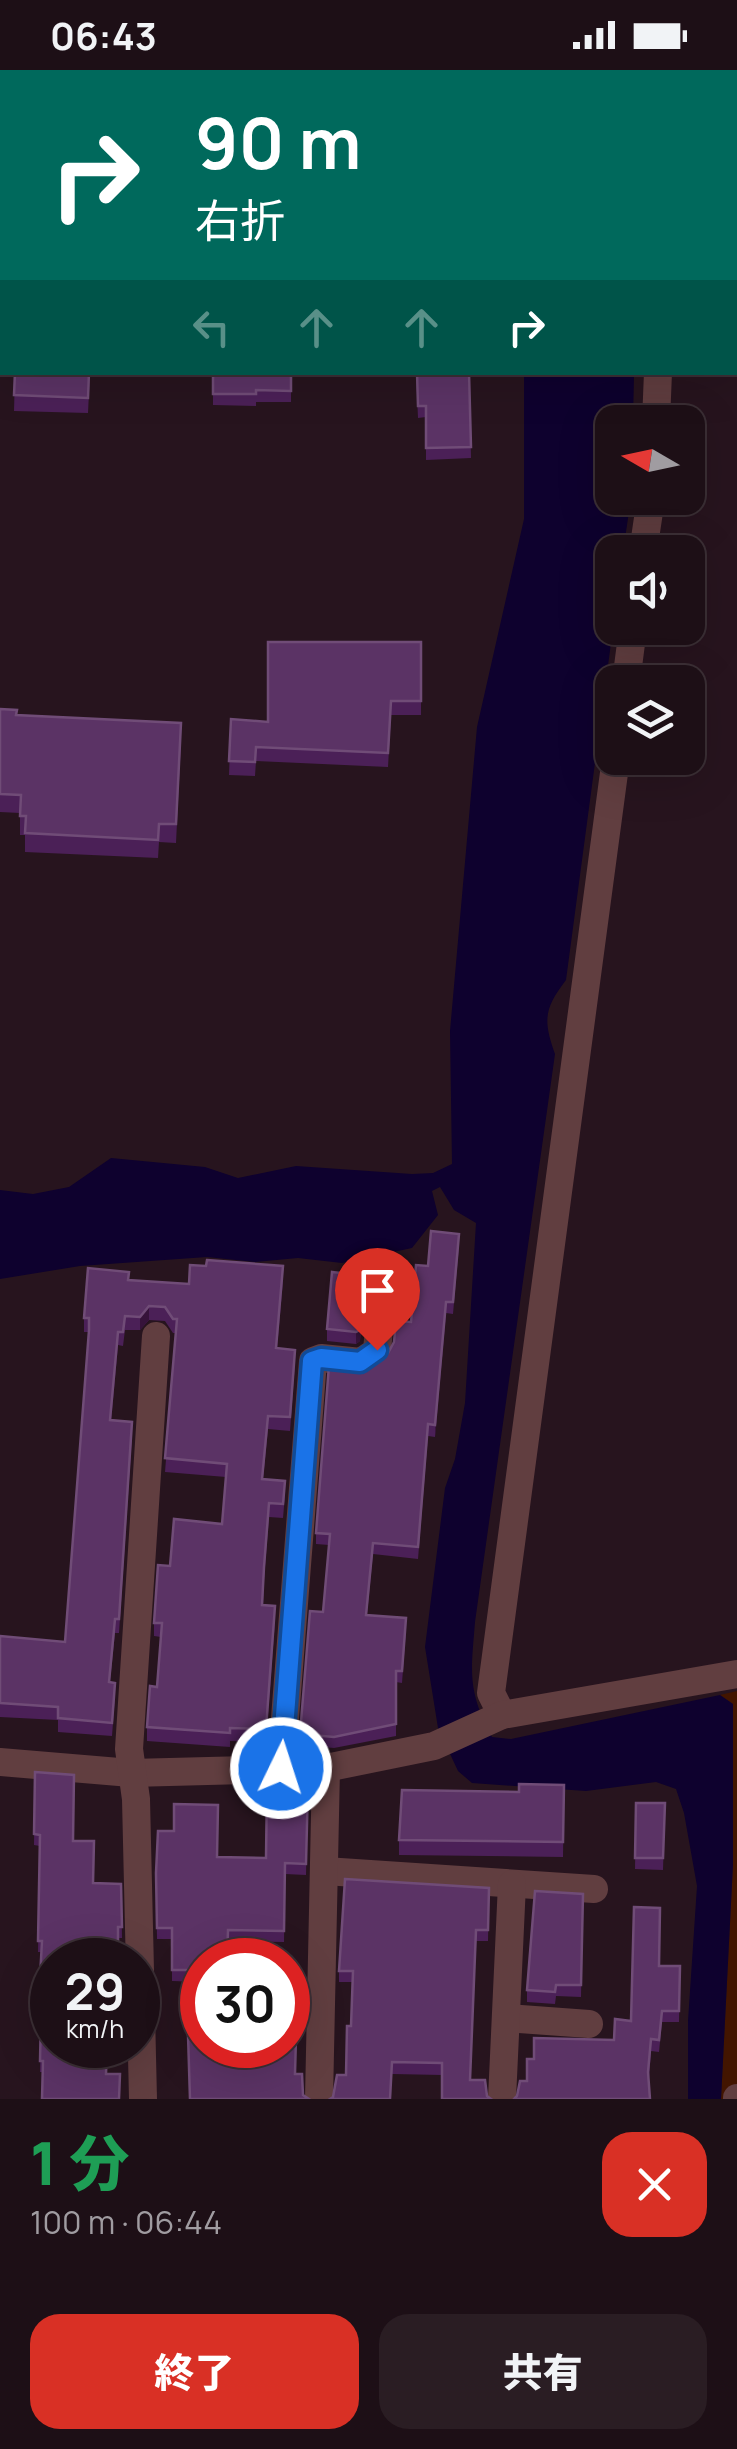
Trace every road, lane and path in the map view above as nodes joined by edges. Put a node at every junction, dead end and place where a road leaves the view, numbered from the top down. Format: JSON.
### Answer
{"nodes":[{"id":1,"x":658,"y":375,"type":"edge"},
{"id":2,"x":657,"y":405,"type":"edge"},
{"id":3,"x":614,"y":775,"type":"edge"},
{"id":4,"x":379,"y":1328,"type":"dead end"},
{"id":5,"x":156,"y":1336,"type":"dead end"},
{"id":6,"x":737,"y":1674,"type":"edge"},
{"id":7,"x":502,"y":1716,"type":"junction"},
{"id":8,"x":0,"y":1762,"type":"edge"},
{"id":9,"x":281,"y":1768,"type":"junction"},
{"id":10,"x":326,"y":1768,"type":"junction"},
{"id":11,"x":131,"y":1773,"type":"junction"},
{"id":12,"x":326,"y":1871,"type":"junction"},
{"id":13,"x":512,"y":1884,"type":"junction"},
{"id":14,"x":594,"y":1889,"type":"dead end"},
{"id":15,"x":506,"y":2018,"type":"junction"},
{"id":16,"x":589,"y":2024,"type":"dead end"},
{"id":17,"x":143,"y":2099,"type":"edge"},
{"id":18,"x":320,"y":2099,"type":"edge"},
{"id":19,"x":502,"y":2099,"type":"edge"}],
"edges":[{"from":1,"to":2,"type":"street"},
{"from":3,"to":7,"type":"street"},
{"from":4,"to":9,"type":"street"},
{"from":5,"to":11,"type":"street"},
{"from":6,"to":7,"type":"street"},
{"from":7,"to":10,"type":"street"},
{"from":8,"to":11,"type":"street"},
{"from":9,"to":10,"type":"street"},
{"from":9,"to":11,"type":"street"},
{"from":10,"to":12,"type":"street"},
{"from":11,"to":17,"type":"street"},
{"from":12,"to":13,"type":"street"},
{"from":12,"to":18,"type":"street"},
{"from":13,"to":14,"type":"street"},
{"from":13,"to":15,"type":"street"},
{"from":15,"to":16,"type":"street"},
{"from":15,"to":19,"type":"street"}]}
